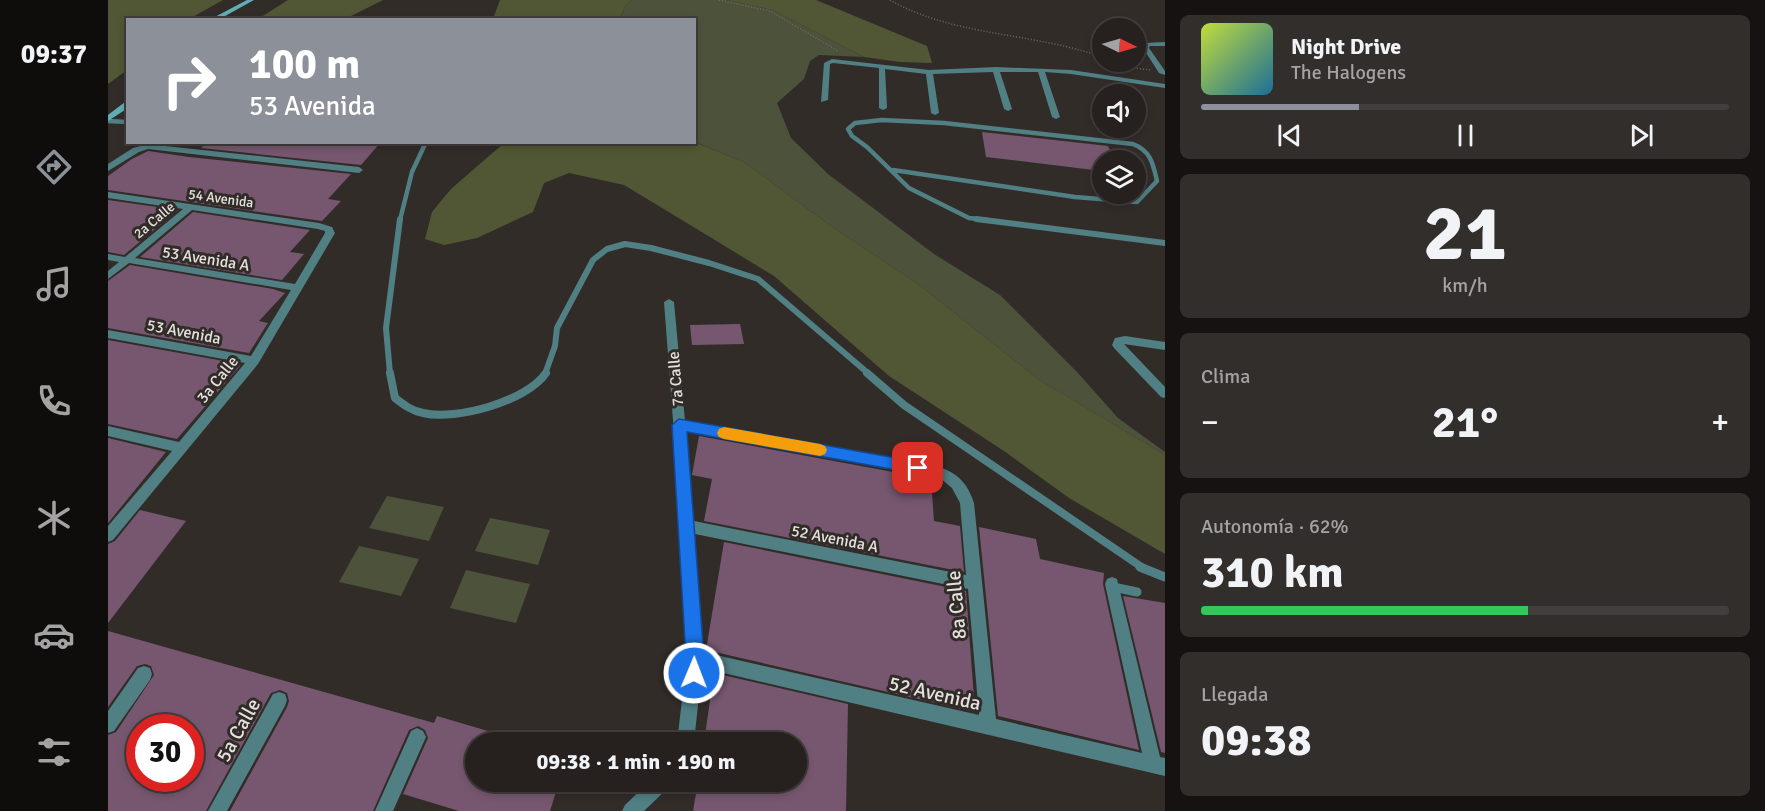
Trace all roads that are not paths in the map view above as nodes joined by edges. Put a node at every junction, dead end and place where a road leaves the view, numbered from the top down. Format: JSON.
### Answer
{"nodes":[{"id":1,"x":251,"y":0,"type":"edge"},
{"id":2,"x":216,"y":18,"type":"edge"},
{"id":3,"x":1165,"y":44,"type":"edge"},
{"id":4,"x":1152,"y":56,"type":"junction"},
{"id":5,"x":1165,"y":58,"type":"edge"},
{"id":6,"x":882,"y":67,"type":"junction"},
{"id":7,"x":996,"y":69,"type":"junction"},
{"id":8,"x":1041,"y":70,"type":"junction"},
{"id":9,"x":929,"y":72,"type":"junction"},
{"id":10,"x":1163,"y":72,"type":"edge"},
{"id":11,"x":1165,"y":86,"type":"edge"},
{"id":12,"x":824,"y":100,"type":"dead end"},
{"id":13,"x":126,"y":106,"type":"edge"},
{"id":14,"x":883,"y":108,"type":"dead end"},
{"id":15,"x":1008,"y":109,"type":"dead end"},
{"id":16,"x":935,"y":113,"type":"dead end"},
{"id":17,"x":1056,"y":117,"type":"dead end"},
{"id":18,"x":108,"y":120,"type":"edge"},
{"id":19,"x":126,"y":123,"type":"edge"},
{"id":20,"x":156,"y":144,"type":"edge"},
{"id":21,"x":425,"y":144,"type":"edge"},
{"id":22,"x":146,"y":146,"type":"junction"},
{"id":23,"x":108,"y":168,"type":"edge"},
{"id":24,"x":359,"y":170,"type":"dead end"},
{"id":25,"x":893,"y":170,"type":"junction"},
{"id":26,"x":108,"y":195,"type":"edge"},
{"id":27,"x":190,"y":207,"type":"junction"},
{"id":28,"x":329,"y":229,"type":"joint"},
{"id":29,"x":1165,"y":243,"type":"edge"},
{"id":30,"x":108,"y":257,"type":"edge"},
{"id":31,"x":128,"y":260,"type":"junction"},
{"id":32,"x":108,"y":276,"type":"edge"},
{"id":33,"x":299,"y":288,"type":"junction"},
{"id":34,"x":669,"y":302,"type":"dead end"},
{"id":35,"x":108,"y":334,"type":"edge"},
{"id":36,"x":1165,"y":346,"type":"edge"},
{"id":37,"x":254,"y":361,"type":"junction"},
{"id":38,"x":1165,"y":394,"type":"edge"},
{"id":39,"x":679,"y":425,"type":"junction"},
{"id":40,"x":108,"y":431,"type":"edge"},
{"id":41,"x":183,"y":448,"type":"junction"},
{"id":42,"x":688,"y":526,"type":"junction"},
{"id":43,"x":108,"y":536,"type":"edge"},
{"id":44,"x":1165,"y":577,"type":"edge"},
{"id":45,"x":976,"y":584,"type":"junction"},
{"id":46,"x":1113,"y":586,"type":"joint"},
{"id":47,"x":1137,"y":592,"type":"dead end"},
{"id":48,"x":695,"y":658,"type":"junction"},
{"id":49,"x":144,"y":674,"type":"dead end"},
{"id":50,"x":279,"y":700,"type":"dead end"},
{"id":51,"x":108,"y":725,"type":"edge"},
{"id":52,"x":988,"y":727,"type":"junction"},
{"id":53,"x":686,"y":732,"type":"edge"},
{"id":54,"x":417,"y":737,"type":"dead end"},
{"id":55,"x":1159,"y":766,"type":"edge"},
{"id":56,"x":651,"y":792,"type":"edge"},
{"id":57,"x":389,"y":810,"type":"edge"},
{"id":58,"x":217,"y":811,"type":"edge"},
{"id":59,"x":631,"y":811,"type":"edge"}],
"edges":[{"from":1,"to":2,"type":"main road"},
{"from":3,"to":4,"type":"street"},
{"from":4,"to":5,"type":"street"},
{"from":4,"to":10,"type":"street"},
{"from":6,"to":9,"type":"street"},
{"from":6,"to":12,"type":"street"},
{"from":6,"to":14,"type":"street"},
{"from":7,"to":8,"type":"street"},
{"from":7,"to":9,"type":"street"},
{"from":7,"to":15,"type":"street"},
{"from":8,"to":11,"type":"street"},
{"from":8,"to":17,"type":"street"},
{"from":9,"to":16,"type":"street"},
{"from":13,"to":18,"type":"main road"},
{"from":18,"to":19,"type":"lane"},
{"from":20,"to":22,"type":"street"},
{"from":21,"to":44,"type":"lane"},
{"from":22,"to":23,"type":"street"},
{"from":22,"to":24,"type":"street"},
{"from":25,"to":25,"type":"lane"},
{"from":25,"to":29,"type":"lane"},
{"from":26,"to":27,"type":"street","name":"54 Avenida"},
{"from":27,"to":28,"type":"street","name":"54 Avenida"},
{"from":27,"to":31,"type":"street","name":"2a Calle"},
{"from":28,"to":33,"type":"street","name":"3a Calle"},
{"from":30,"to":31,"type":"street","name":"53 Avenida A"},
{"from":31,"to":32,"type":"street","name":"2a Calle"},
{"from":31,"to":33,"type":"street","name":"53 Avenida A"},
{"from":33,"to":37,"type":"street","name":"3a Calle"},
{"from":34,"to":39,"type":"street","name":"7a Calle"},
{"from":35,"to":37,"type":"street","name":"53 Avenida"},
{"from":36,"to":38,"type":"street"},
{"from":37,"to":41,"type":"street","name":"3a Calle"},
{"from":39,"to":42,"type":"street","name":"7a Calle"},
{"from":39,"to":45,"type":"street","name":"8a Calle"},
{"from":40,"to":41,"type":"street"},
{"from":41,"to":43,"type":"street","name":"3a Calle"},
{"from":42,"to":45,"type":"street","name":"52 Avenida A"},
{"from":42,"to":48,"type":"street","name":"7a Calle"},
{"from":45,"to":52,"type":"street","name":"8a Calle"},
{"from":46,"to":47,"type":"lane"},
{"from":46,"to":55,"type":"street"},
{"from":48,"to":52,"type":"street","name":"52 Avenida"},
{"from":48,"to":53,"type":"street","name":"7a Calle"},
{"from":49,"to":51,"type":"street"},
{"from":50,"to":58,"type":"street","name":"5a Calle"},
{"from":52,"to":55,"type":"street","name":"52 Avenida"},
{"from":54,"to":57,"type":"street"},
{"from":56,"to":59,"type":"street"}]}
